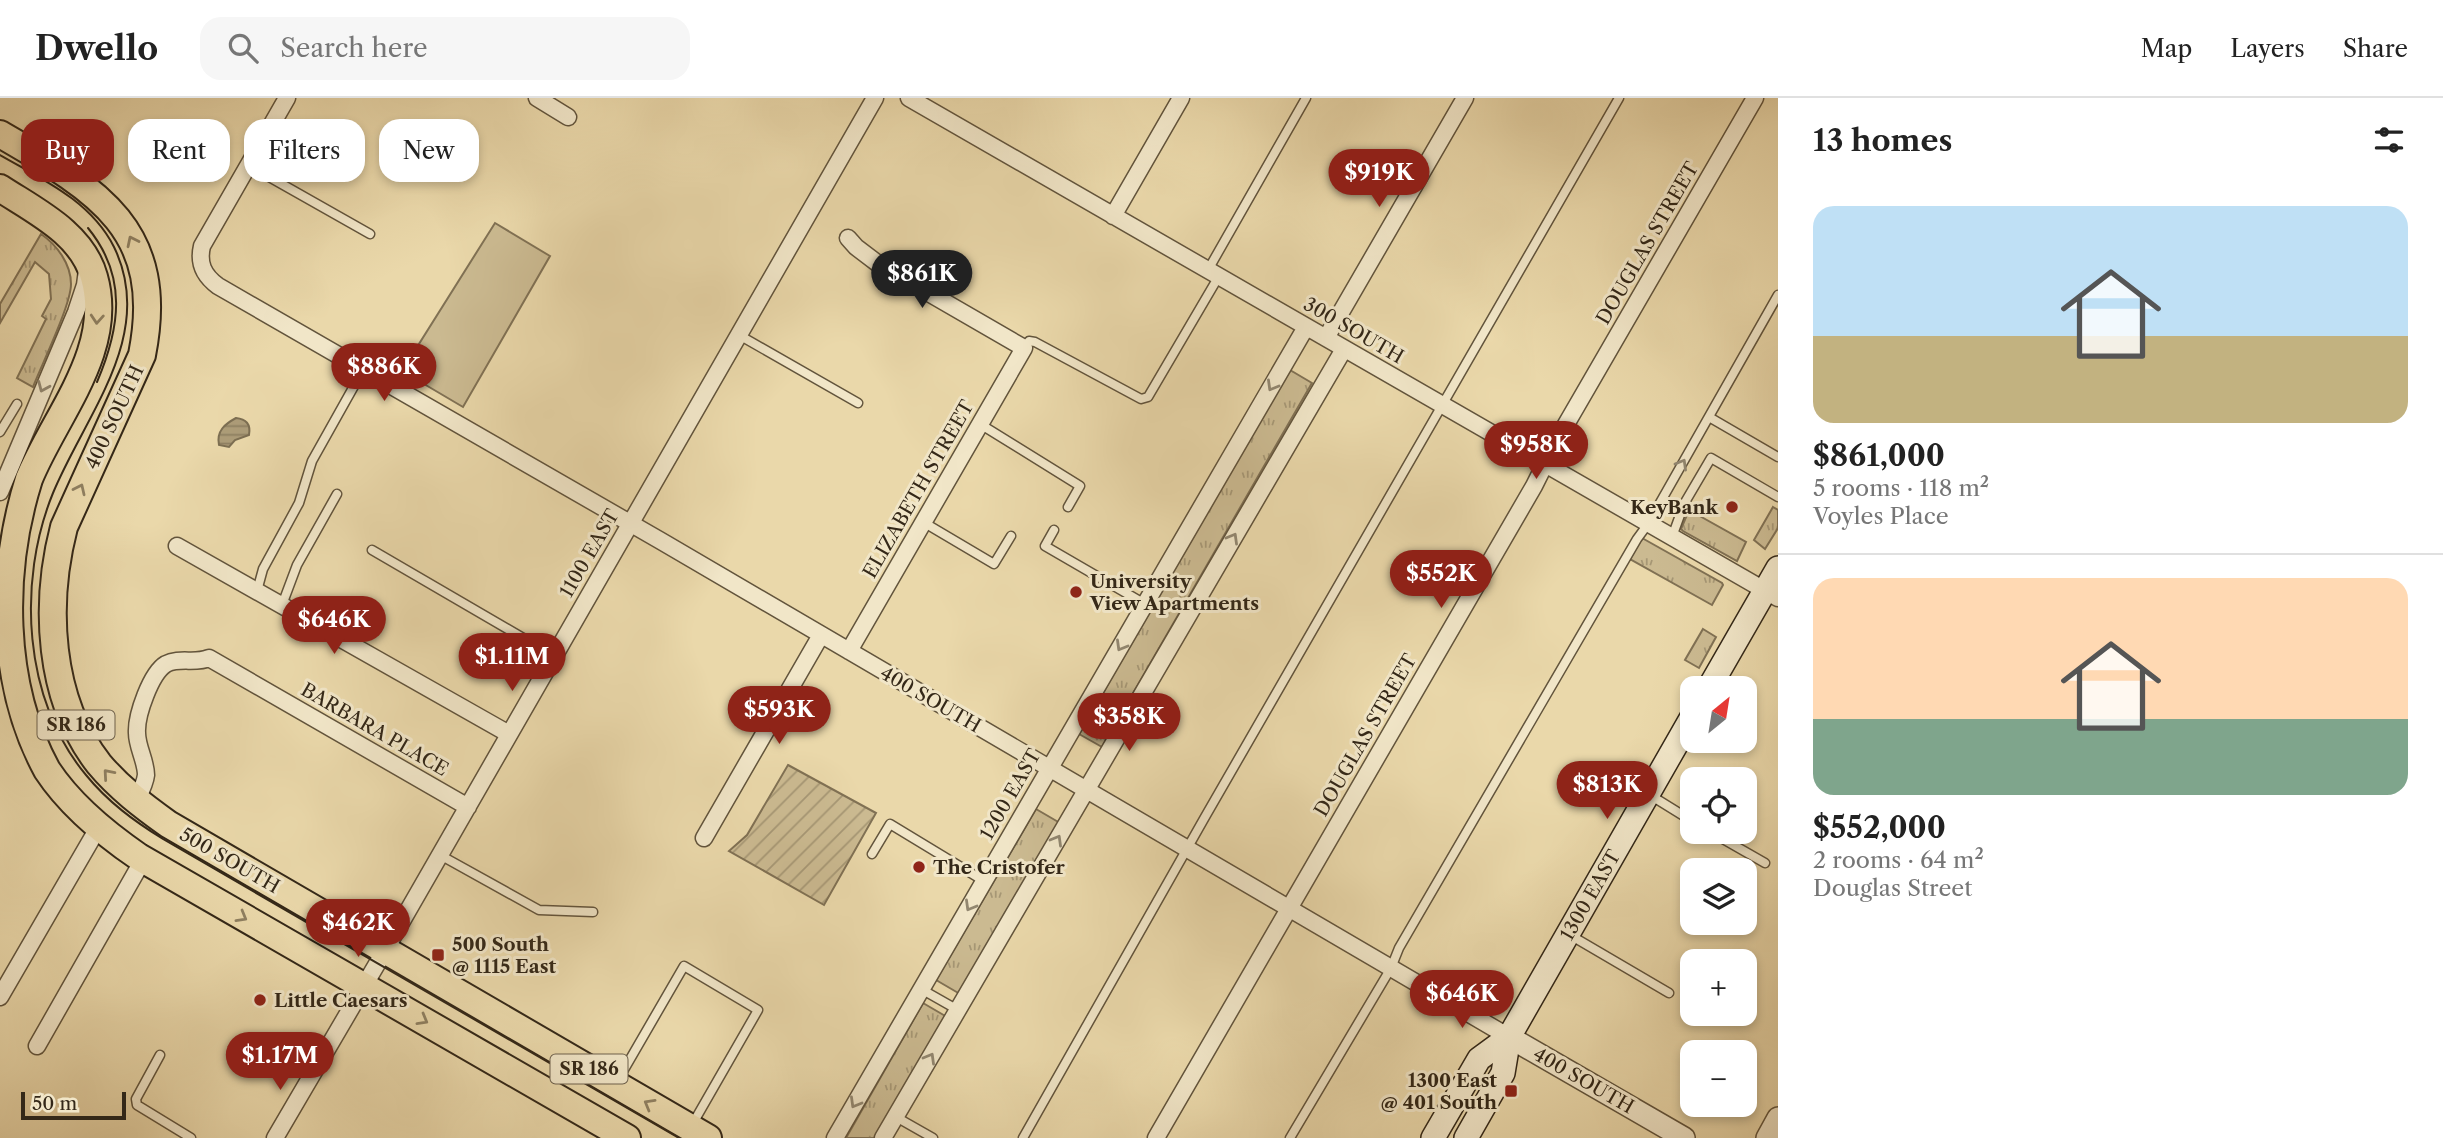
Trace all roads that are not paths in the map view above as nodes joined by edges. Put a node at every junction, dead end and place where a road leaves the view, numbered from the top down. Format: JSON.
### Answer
{"nodes":[{"id":1,"x":286,"y":98,"type":"edge"},
{"id":2,"x":537,"y":98,"type":"edge"},
{"id":3,"x":875,"y":98,"type":"edge"},
{"id":4,"x":909,"y":98,"type":"edge"},
{"id":5,"x":1181,"y":98,"type":"edge"},
{"id":6,"x":1306,"y":98,"type":"edge"},
{"id":7,"x":1465,"y":98,"type":"edge"},
{"id":8,"x":1619,"y":98,"type":"edge"},
{"id":9,"x":1755,"y":98,"type":"edge"},
{"id":10,"x":568,"y":117,"type":"dead end"},
{"id":11,"x":274,"y":119,"type":"edge"},
{"id":12,"x":0,"y":134,"type":"edge"},
{"id":13,"x":244,"y":172,"type":"edge"},
{"id":14,"x":278,"y":182,"type":"edge"},
{"id":15,"x":0,"y":189,"type":"edge"},
{"id":16,"x":1114,"y":216,"type":"junction"},
{"id":17,"x":370,"y":234,"type":"dead end"},
{"id":18,"x":848,"y":238,"type":"dead end"},
{"id":19,"x":84,"y":254,"type":"junction"},
{"id":20,"x":1213,"y":273,"type":"junction"},
{"id":21,"x":1778,"y":295,"type":"edge"},
{"id":22,"x":1306,"y":327,"type":"junction"},
{"id":23,"x":738,"y":335,"type":"junction"},
{"id":24,"x":1326,"y":338,"type":"junction"},
{"id":25,"x":1024,"y":348,"type":"junction"},
{"id":26,"x":1344,"y":349,"type":"junction"},
{"id":27,"x":363,"y":370,"type":"junction"},
{"id":28,"x":858,"y":403,"type":"dead end"},
{"id":29,"x":1442,"y":405,"type":"junction"},
{"id":30,"x":33,"y":411,"type":"junction"},
{"id":31,"x":1709,"y":417,"type":"junction"},
{"id":32,"x":980,"y":424,"type":"junction"},
{"id":33,"x":0,"y":432,"type":"edge"},
{"id":34,"x":1778,"y":457,"type":"edge"},
{"id":35,"x":1545,"y":464,"type":"junction"},
{"id":36,"x":0,"y":492,"type":"edge"},
{"id":37,"x":337,"y":494,"type":"dead end"},
{"id":38,"x":1778,"y":497,"type":"edge"},
{"id":39,"x":1068,"y":507,"type":"dead end"},
{"id":40,"x":923,"y":522,"type":"junction"},
{"id":41,"x":630,"y":524,"type":"junction"},
{"id":42,"x":1648,"y":524,"type":"junction"},
{"id":43,"x":1054,"y":530,"type":"dead end"},
{"id":44,"x":1011,"y":536,"type":"dead end"},
{"id":45,"x":1672,"y":537,"type":"junction"},
{"id":46,"x":177,"y":546,"type":"dead end"},
{"id":47,"x":372,"y":550,"type":"dead end"},
{"id":48,"x":57,"y":553,"type":"joint"},
{"id":49,"x":1778,"y":568,"type":"edge"},
{"id":50,"x":257,"y":591,"type":"junction"},
{"id":51,"x":1771,"y":595,"type":"edge"},
{"id":52,"x":1145,"y":604,"type":"junction"},
{"id":53,"x":282,"y":605,"type":"junction"},
{"id":54,"x":821,"y":635,"type":"junction"},
{"id":55,"x":849,"y":651,"type":"junction"},
{"id":56,"x":554,"y":656,"type":"junction"},
{"id":57,"x":5,"y":673,"type":"edge"},
{"id":58,"x":1717,"y":676,"type":"edge"},
{"id":59,"x":509,"y":734,"type":"junction"},
{"id":60,"x":1680,"y":738,"type":"edge"},
{"id":61,"x":1050,"y":768,"type":"junction"},
{"id":62,"x":1086,"y":790,"type":"junction"},
{"id":63,"x":1648,"y":794,"type":"junction"},
{"id":64,"x":136,"y":801,"type":"junction"},
{"id":65,"x":468,"y":807,"type":"junction"},
{"id":66,"x":1680,"y":814,"type":"edge"},
{"id":67,"x":98,"y":828,"type":"junction"},
{"id":68,"x":704,"y":838,"type":"dead end"},
{"id":69,"x":1732,"y":844,"type":"edge"},
{"id":70,"x":1188,"y":849,"type":"junction"},
{"id":71,"x":872,"y":854,"type":"dead end"},
{"id":72,"x":440,"y":855,"type":"junction"},
{"id":73,"x":143,"y":860,"type":"junction"},
{"id":74,"x":1765,"y":863,"type":"dead end"},
{"id":75,"x":984,"y":881,"type":"junction"},
{"id":76,"x":1289,"y":908,"type":"junction"},
{"id":77,"x":593,"y":912,"type":"dead end"},
{"id":78,"x":1568,"y":934,"type":"junction"},
{"id":79,"x":385,"y":950,"type":"junction"},
{"id":80,"x":1391,"y":968,"type":"junction"},
{"id":81,"x":364,"y":985,"type":"junction"},
{"id":82,"x":921,"y":989,"type":"junction"},
{"id":83,"x":1669,"y":993,"type":"dead end"},
{"id":84,"x":0,"y":997,"type":"edge"},
{"id":85,"x":958,"y":1010,"type":"junction"},
{"id":86,"x":1509,"y":1037,"type":"junction"},
{"id":87,"x":37,"y":1046,"type":"dead end"},
{"id":88,"x":160,"y":1055,"type":"dead end"},
{"id":89,"x":615,"y":1085,"type":"junction"},
{"id":90,"x":896,"y":1116,"type":"junction"},
{"id":91,"x":1778,"y":1118,"type":"edge"},
{"id":92,"x":699,"y":1133,"type":"edge"},
{"id":93,"x":1674,"y":1135,"type":"edge"},
{"id":94,"x":191,"y":1138,"type":"edge"},
{"id":95,"x":275,"y":1138,"type":"edge"},
{"id":96,"x":627,"y":1138,"type":"edge"},
{"id":97,"x":835,"y":1138,"type":"edge"},
{"id":98,"x":883,"y":1138,"type":"edge"},
{"id":99,"x":933,"y":1138,"type":"edge"},
{"id":100,"x":1024,"y":1138,"type":"edge"},
{"id":101,"x":1156,"y":1138,"type":"edge"},
{"id":102,"x":1290,"y":1138,"type":"edge"},
{"id":103,"x":1433,"y":1138,"type":"edge"},
{"id":104,"x":1466,"y":1138,"type":"edge"},
{"id":105,"x":1766,"y":1138,"type":"edge"}],
"edges":[{"from":1,"to":11,"type":"street"},
{"from":2,"to":10,"type":"street"},
{"from":3,"to":23,"type":"street","name":"1100 EAST"},
{"from":4,"to":16,"type":"street","name":"300 SOUTH"},
{"from":5,"to":16,"type":"street"},
{"from":6,"to":20,"type":"lane"},
{"from":7,"to":24,"type":"street"},
{"from":8,"to":29,"type":"lane"},
{"from":9,"to":35,"type":"street","name":"DOUGLAS STREET"},
{"from":48,"to":12,"type":"main road","name":"400 SOUTH","number":"SR 186","one_way":true},
{"from":13,"to":27,"type":"street","name":"400 SOUTH"},
{"from":14,"to":17,"type":"lane"},
{"from":15,"to":19,"type":"main road","number":"SR 186"},
{"from":16,"to":20,"type":"street","name":"300 SOUTH"},
{"from":18,"to":25,"type":"street"},
{"from":19,"to":30,"type":"street","one_way":true},
{"from":19,"to":57,"type":"main road","number":"SR 186","one_way":true},
{"from":20,"to":22,"type":"street","name":"300 SOUTH"},
{"from":20,"to":25,"type":"lane"},
{"from":21,"to":31,"type":"lane"},
{"from":22,"to":24,"type":"street","name":"300 SOUTH"},
{"from":22,"to":52,"type":"street","name":"1200 EAST","one_way":true},
{"from":23,"to":28,"type":"lane"},
{"from":23,"to":41,"type":"street","name":"1100 EAST"},
{"from":24,"to":26,"type":"street","name":"300 SOUTH"},
{"from":25,"to":32,"type":"street","name":"ELIZABETH STREET"},
{"from":26,"to":29,"type":"street","name":"300 SOUTH"},
{"from":62,"to":26,"type":"street","one_way":true},
{"from":27,"to":41,"type":"street","name":"400 SOUTH"},
{"from":27,"to":50,"type":"lane"},
{"from":29,"to":35,"type":"street","name":"300 SOUTH"},
{"from":29,"to":70,"type":"lane"},
{"from":30,"to":33,"type":"lane"},
{"from":30,"to":36,"type":"street"},
{"from":31,"to":34,"type":"lane"},
{"from":42,"to":31,"type":"lane","one_way":true},
{"from":32,"to":39,"type":"lane"},
{"from":32,"to":40,"type":"street","name":"ELIZABETH STREET"},
{"from":35,"to":42,"type":"street","name":"300 SOUTH"},
{"from":35,"to":76,"type":"street","name":"DOUGLAS STREET"},
{"from":37,"to":53,"type":"lane"},
{"from":38,"to":45,"type":"lane"},
{"from":40,"to":44,"type":"lane"},
{"from":40,"to":55,"type":"street","name":"ELIZABETH STREET"},
{"from":41,"to":54,"type":"street","name":"400 SOUTH"},
{"from":41,"to":56,"type":"street","name":"1100 EAST"},
{"from":42,"to":45,"type":"street","name":"300 SOUTH"},
{"from":42,"to":80,"type":"lane"},
{"from":43,"to":52,"type":"lane"},
{"from":45,"to":51,"type":"street","name":"300 SOUTH"},
{"from":46,"to":50,"type":"street"},
{"from":47,"to":56,"type":"lane"},
{"from":64,"to":48,"type":"main road","name":"500 SOUTH","number":"SR 186","one_way":true},
{"from":49,"to":51,"type":"main road"},
{"from":50,"to":53,"type":"street"},
{"from":51,"to":58,"type":"main road"},
{"from":52,"to":61,"type":"street","name":"1200 EAST","one_way":true},
{"from":53,"to":59,"type":"street"},
{"from":54,"to":55,"type":"street","name":"400 SOUTH"},
{"from":54,"to":68,"type":"street"},
{"from":55,"to":61,"type":"street","name":"400 SOUTH"},
{"from":56,"to":59,"type":"street","name":"1100 EAST"},
{"from":57,"to":67,"type":"main road","number":"SR 186"},
{"from":59,"to":65,"type":"street","name":"1100 EAST"},
{"from":60,"to":63,"type":"main road","name":"1300 EAST"},
{"from":61,"to":62,"type":"street","name":"400 SOUTH"},
{"from":61,"to":75,"type":"street","name":"1200 EAST"},
{"from":62,"to":70,"type":"street","name":"400 SOUTH"},
{"from":85,"to":62,"type":"street","one_way":true},
{"from":63,"to":66,"type":"lane"},
{"from":63,"to":78,"type":"main road","name":"1300 EAST"},
{"from":64,"to":65,"type":"street","name":"BARBARA PLACE"},
{"from":64,"to":79,"type":"main road","name":"500 SOUTH","number":"SR 186"},
{"from":65,"to":72,"type":"street","name":"1100 EAST"},
{"from":67,"to":73,"type":"main road","number":"SR 186"},
{"from":67,"to":84,"type":"street"},
{"from":69,"to":74,"type":"lane"},
{"from":70,"to":76,"type":"street","name":"400 SOUTH"},
{"from":70,"to":100,"type":"lane"},
{"from":71,"to":75,"type":"lane"},
{"from":72,"to":77,"type":"lane"},
{"from":72,"to":79,"type":"street","name":"1100 EAST"},
{"from":73,"to":81,"type":"main road","number":"SR 186","one_way":true},
{"from":73,"to":87,"type":"street"},
{"from":75,"to":82,"type":"street","name":"1200 EAST","one_way":true},
{"from":76,"to":80,"type":"street","name":"400 SOUTH"},
{"from":76,"to":101,"type":"street","name":"DOUGLAS STREET"},
{"from":78,"to":83,"type":"lane"},
{"from":78,"to":86,"type":"main road","name":"1300 EAST"},
{"from":79,"to":81,"type":"street","name":"1100 EAST"},
{"from":79,"to":89,"type":"main road","name":"500 SOUTH","number":"SR 186"},
{"from":80,"to":86,"type":"street","name":"400 SOUTH"},
{"from":80,"to":102,"type":"lane"},
{"from":81,"to":95,"type":"street","name":"1100 EAST"},
{"from":81,"to":96,"type":"main road","number":"SR 186","one_way":true},
{"from":82,"to":85,"type":"lane"},
{"from":82,"to":97,"type":"street","name":"1200 EAST","one_way":true},
{"from":90,"to":85,"type":"street","one_way":true},
{"from":86,"to":93,"type":"street","name":"400 SOUTH"},
{"from":86,"to":103,"type":"main road","name":"1300 EAST"},
{"from":86,"to":104,"type":"main road","name":"1300 EAST"},
{"from":88,"to":94,"type":"lane"},
{"from":92,"to":89,"type":"main road","name":"500 SOUTH","number":"SR 186","one_way":true},
{"from":89,"to":92,"type":"lane"},
{"from":90,"to":98,"type":"street"},
{"from":90,"to":99,"type":"lane"},
{"from":91,"to":105,"type":"street"}]}
